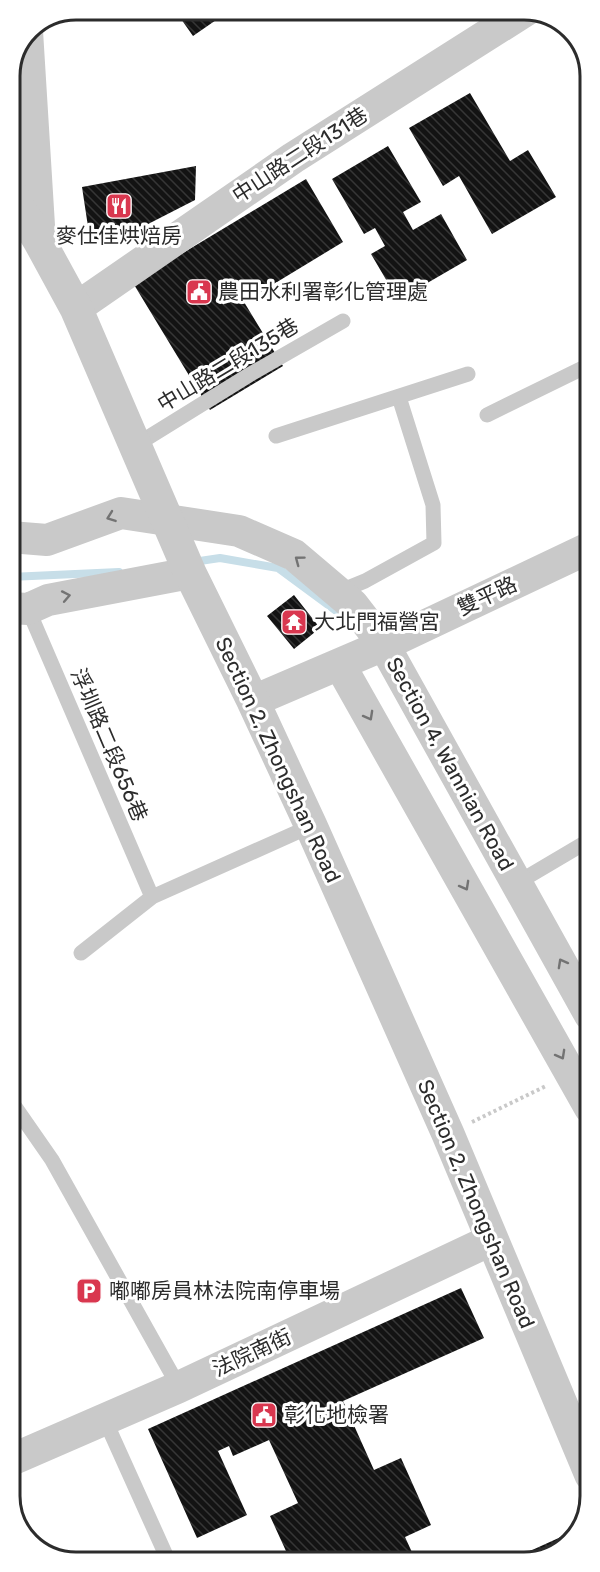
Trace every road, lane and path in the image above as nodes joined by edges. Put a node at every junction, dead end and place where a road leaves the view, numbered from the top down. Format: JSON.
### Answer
{"nodes":[{"id":1,"x":511,"y":20,"type":"edge"},
{"id":2,"x":28,"y":46,"type":"edge"},
{"id":3,"x":20,"y":209,"type":"edge"},
{"id":4,"x":40,"y":242,"type":"junction"},
{"id":5,"x":76,"y":308,"type":"junction"},
{"id":6,"x":343,"y":321,"type":"dead end"},
{"id":7,"x":580,"y":369,"type":"edge"},
{"id":8,"x":468,"y":374,"type":"dead end"},
{"id":9,"x":399,"y":397,"type":"junction"},
{"id":10,"x":487,"y":415,"type":"dead end"},
{"id":11,"x":276,"y":436,"type":"dead end"},
{"id":12,"x":136,"y":445,"type":"junction"},
{"id":13,"x":168,"y":520,"type":"junction"},
{"id":14,"x":20,"y":538,"type":"edge"},
{"id":15,"x":580,"y":553,"type":"edge"},
{"id":16,"x":190,"y":573,"type":"junction"},
{"id":17,"x":338,"y":592,"type":"junction"},
{"id":18,"x":20,"y":610,"type":"edge"},
{"id":19,"x":20,"y":620,"type":"edge"},
{"id":20,"x":384,"y":645,"type":"junction"},
{"id":21,"x":340,"y":665,"type":"junction"},
{"id":22,"x":253,"y":701,"type":"junction"},
{"id":23,"x":311,"y":826,"type":"junction"},
{"id":24,"x":580,"y":846,"type":"edge"},
{"id":25,"x":517,"y":883,"type":"junction"},
{"id":26,"x":152,"y":897,"type":"junction"},
{"id":27,"x":81,"y":953,"type":"dead end"},
{"id":28,"x":580,"y":997,"type":"edge"},
{"id":29,"x":571,"y":1074,"type":"junction"},
{"id":30,"x":580,"y":1090,"type":"edge"},
{"id":31,"x":20,"y":1114,"type":"edge"},
{"id":32,"x":447,"y":1134,"type":"junction"},
{"id":33,"x":491,"y":1240,"type":"junction"},
{"id":34,"x":179,"y":1387,"type":"junction"},
{"id":35,"x":105,"y":1420,"type":"junction"},
{"id":36,"x":20,"y":1447,"type":"edge"},
{"id":37,"x":580,"y":1449,"type":"edge"},
{"id":38,"x":164,"y":1552,"type":"edge"}],
"edges":[{"from":1,"to":5,"type":"street","name":"中山路二段131巷"},
{"from":2,"to":4,"type":"street","name":"Section 2, Zhongshan Road"},
{"from":3,"to":4,"type":"street"},
{"from":4,"to":5,"type":"street","name":"Section 2, Zhongshan Road"},
{"from":5,"to":12,"type":"street","name":"Section 2, Zhongshan Road"},
{"from":6,"to":12,"type":"lane","name":"中山路二段135巷"},
{"from":7,"to":10,"type":"lane"},
{"from":8,"to":9,"type":"lane"},
{"from":9,"to":11,"type":"lane"},
{"from":9,"to":17,"type":"lane"},
{"from":12,"to":13,"type":"street","name":"Section 2, Zhongshan Road"},
{"from":13,"to":14,"type":"street","name":"Section 4, Wannian Road","one_way":true},
{"from":13,"to":16,"type":"street","name":"Section 2, Zhongshan Road"},
{"from":17,"to":13,"type":"street","name":"Section 4, Wannian Road","one_way":true},
{"from":15,"to":20,"type":"street","name":"雙平路"},
{"from":18,"to":16,"type":"street","one_way":true},
{"from":16,"to":22,"type":"street","name":"Section 2, Zhongshan Road"},
{"from":17,"to":20,"type":"street","name":"Section 4, Wannian Road"},
{"from":19,"to":26,"type":"lane","name":"浮圳路二段656巷"},
{"from":20,"to":21,"type":"street","name":"雙平路"},
{"from":20,"to":25,"type":"street","name":"Section 4, Wannian Road"},
{"from":21,"to":22,"type":"street","name":"雙平路"},
{"from":21,"to":29,"type":"street","one_way":true},
{"from":22,"to":23,"type":"street","name":"Section 2, Zhongshan Road"},
{"from":23,"to":26,"type":"lane"},
{"from":23,"to":32,"type":"street","name":"Section 2, Zhongshan Road"},
{"from":24,"to":25,"type":"lane"},
{"from":28,"to":25,"type":"street","name":"Section 4, Wannian Road","one_way":true},
{"from":26,"to":27,"type":"lane"},
{"from":29,"to":30,"type":"street"},
{"from":29,"to":32,"type":"path"},
{"from":31,"to":34,"type":"lane"},
{"from":32,"to":33,"type":"street","name":"Section 2, Zhongshan Road"},
{"from":33,"to":34,"type":"street","name":"法院南街"},
{"from":33,"to":37,"type":"street","name":"Section 2, Zhongshan Road"},
{"from":34,"to":35,"type":"street","name":"法院南街"},
{"from":35,"to":36,"type":"street","name":"法院南街"},
{"from":35,"to":38,"type":"lane"}]}
